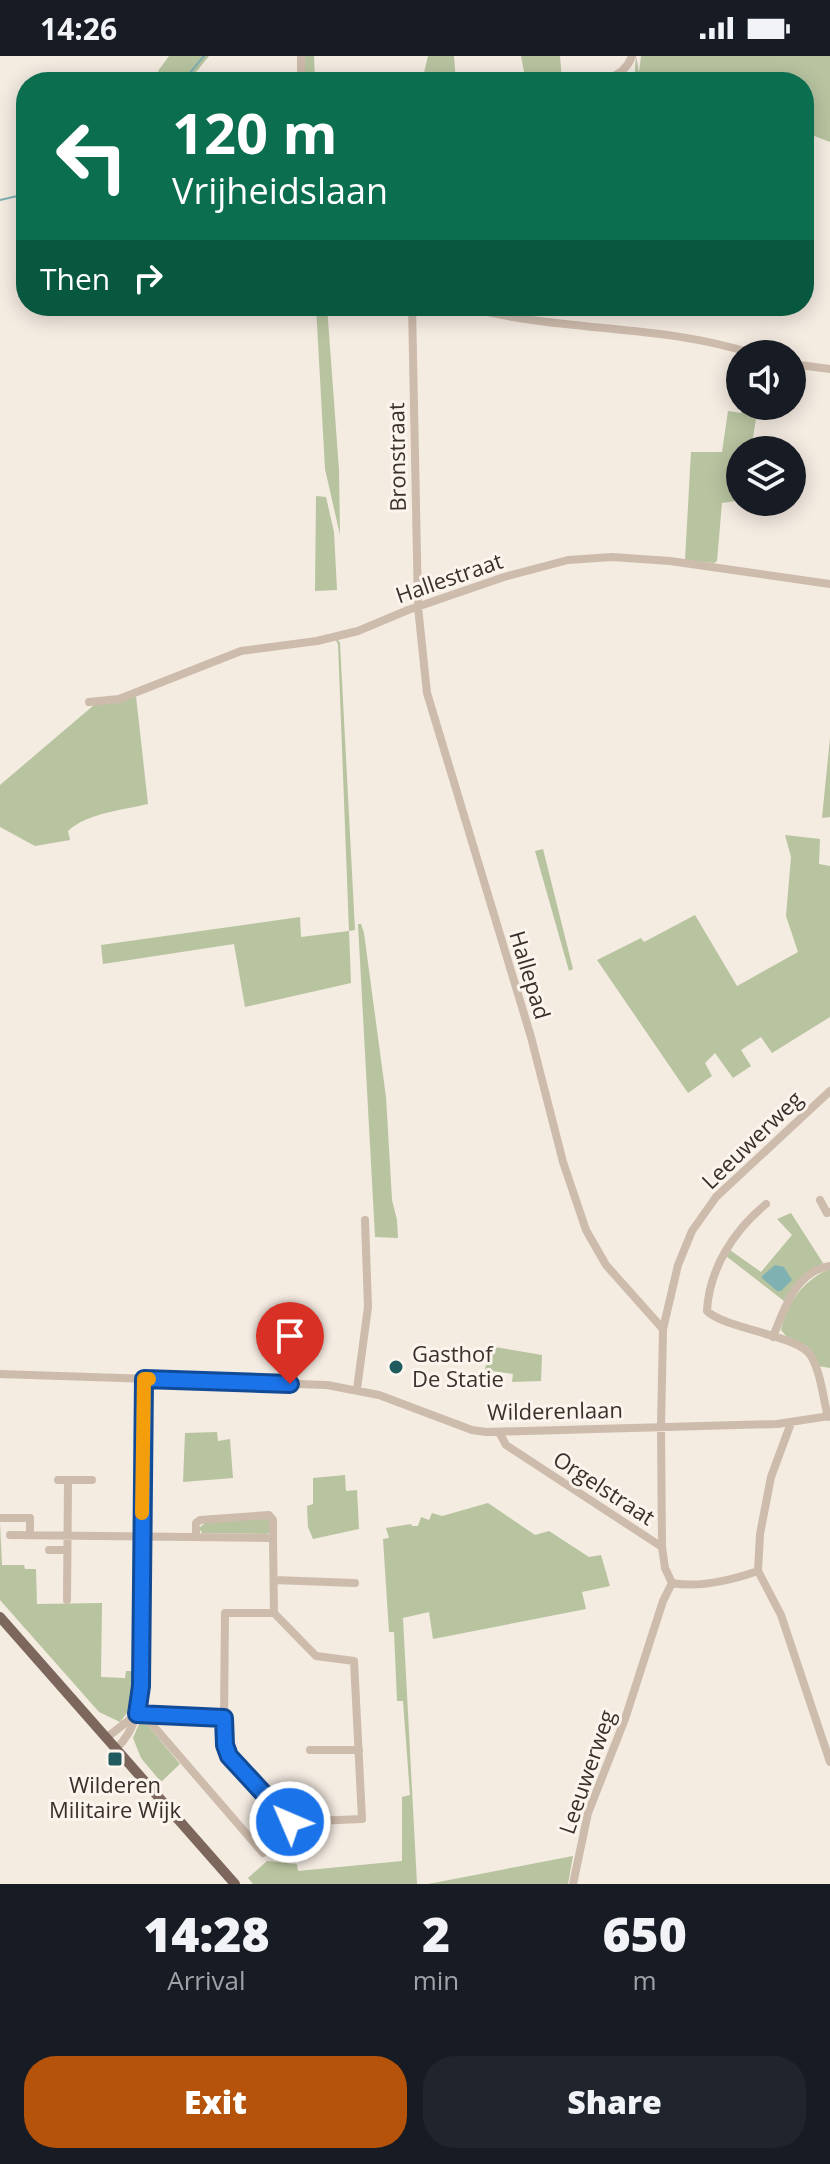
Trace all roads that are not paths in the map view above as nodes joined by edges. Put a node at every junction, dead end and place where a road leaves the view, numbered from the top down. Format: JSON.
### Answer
{"nodes":[{"id":1,"x":301,"y":56,"type":"edge"},
{"id":2,"x":301,"y":72,"type":"dead end"},
{"id":3,"x":412,"y":316,"type":"edge"},
{"id":4,"x":514,"y":316,"type":"edge"},
{"id":5,"x":726,"y":347,"type":"edge"},
{"id":6,"x":806,"y":366,"type":"edge"},
{"id":7,"x":830,"y":369,"type":"edge"},
{"id":8,"x":830,"y":584,"type":"edge"},
{"id":9,"x":418,"y":607,"type":"junction"},
{"id":10,"x":89,"y":702,"type":"dead end"},
{"id":11,"x":830,"y":1091,"type":"edge"},
{"id":12,"x":820,"y":1200,"type":"dead end"},
{"id":13,"x":766,"y":1204,"type":"dead end"},
{"id":14,"x":830,"y":1212,"type":"edge"},
{"id":15,"x":365,"y":1220,"type":"dead end"},
{"id":16,"x":830,"y":1266,"type":"edge"},
{"id":17,"x":663,"y":1329,"type":"junction"},
{"id":18,"x":773,"y":1337,"type":"junction"},
{"id":19,"x":0,"y":1374,"type":"edge"},
{"id":20,"x":144,"y":1379,"type":"junction"},
{"id":21,"x":357,"y":1389,"type":"junction"},
{"id":22,"x":829,"y":1416,"type":"edge"},
{"id":23,"x":791,"y":1423,"type":"junction"},
{"id":24,"x":661,"y":1427,"type":"junction"},
{"id":25,"x":499,"y":1432,"type":"junction"},
{"id":26,"x":92,"y":1480,"type":"dead end"},
{"id":27,"x":0,"y":1518,"type":"edge"},
{"id":28,"x":10,"y":1535,"type":"dead end"},
{"id":29,"x":30,"y":1535,"type":"junction"},
{"id":30,"x":67,"y":1535,"type":"junction"},
{"id":31,"x":142,"y":1536,"type":"junction"},
{"id":32,"x":196,"y":1537,"type":"junction"},
{"id":33,"x":273,"y":1538,"type":"junction"},
{"id":34,"x":662,"y":1547,"type":"junction"},
{"id":35,"x":49,"y":1550,"type":"dead end"},
{"id":36,"x":67,"y":1550,"type":"junction"},
{"id":37,"x":758,"y":1571,"type":"junction"},
{"id":38,"x":274,"y":1580,"type":"junction"},
{"id":39,"x":355,"y":1583,"type":"dead end"},
{"id":40,"x":672,"y":1583,"type":"junction"},
{"id":41,"x":67,"y":1600,"type":"dead end"},
{"id":42,"x":274,"y":1613,"type":"junction"},
{"id":43,"x":0,"y":1617,"type":"edge"},
{"id":44,"x":141,"y":1714,"type":"junction"},
{"id":45,"x":224,"y":1718,"type":"junction"},
{"id":46,"x":106,"y":1738,"type":"junction"},
{"id":47,"x":116,"y":1749,"type":"junction"},
{"id":48,"x":310,"y":1750,"type":"dead end"},
{"id":49,"x":359,"y":1750,"type":"junction"},
{"id":50,"x":830,"y":1762,"type":"edge"},
{"id":51,"x":263,"y":1853,"type":"dead end"},
{"id":52,"x":235,"y":1884,"type":"edge"},
{"id":53,"x":573,"y":1884,"type":"edge"}],
"edges":[{"from":1,"to":2,"type":"street"},
{"from":3,"to":9,"type":"street","name":"Bronstraat"},
{"from":4,"to":5,"type":"street"},
{"from":6,"to":7,"type":"street"},
{"from":8,"to":9,"type":"street","name":"Hallestraat"},
{"from":9,"to":10,"type":"street","name":"Hallestraat"},
{"from":9,"to":17,"type":"street","name":"Hallepad"},
{"from":11,"to":17,"type":"street","name":"Leeuwerweg"},
{"from":12,"to":14,"type":"street"},
{"from":13,"to":18,"type":"street"},
{"from":15,"to":21,"type":"street"},
{"from":16,"to":18,"type":"street"},
{"from":17,"to":24,"type":"street","name":"Leeuwerweg"},
{"from":18,"to":22,"type":"street"},
{"from":19,"to":20,"type":"street","name":"Wilderenlaan"},
{"from":20,"to":21,"type":"street","name":"Wilderenlaan"},
{"from":20,"to":31,"type":"street"},
{"from":21,"to":25,"type":"street","name":"Wilderenlaan"},
{"from":22,"to":23,"type":"street","name":"Wilderenlaan"},
{"from":23,"to":24,"type":"street","name":"Wilderenlaan"},
{"from":23,"to":37,"type":"street"},
{"from":24,"to":25,"type":"street","name":"Wilderenlaan"},
{"from":24,"to":34,"type":"street","name":"Leeuwerweg"},
{"from":25,"to":34,"type":"street","name":"Orgelstraat"},
{"from":26,"to":30,"type":"street"},
{"from":27,"to":29,"type":"street"},
{"from":28,"to":29,"type":"street"},
{"from":29,"to":30,"type":"street"},
{"from":30,"to":31,"type":"street"},
{"from":30,"to":36,"type":"street"},
{"from":31,"to":32,"type":"street"},
{"from":31,"to":44,"type":"street"},
{"from":32,"to":33,"type":"street"},
{"from":32,"to":33,"type":"street"},
{"from":33,"to":38,"type":"street"},
{"from":34,"to":40,"type":"street","name":"Orgelstraat"},
{"from":35,"to":36,"type":"street"},
{"from":36,"to":41,"type":"street"},
{"from":37,"to":40,"type":"street"},
{"from":37,"to":50,"type":"street"},
{"from":38,"to":39,"type":"street"},
{"from":38,"to":42,"type":"street"},
{"from":40,"to":53,"type":"street","name":"Leeuwerweg"},
{"from":42,"to":45,"type":"street"},
{"from":42,"to":49,"type":"street"},
{"from":43,"to":46,"type":"main road"},
{"from":44,"to":45,"type":"street"},
{"from":44,"to":46,"type":"street"},
{"from":44,"to":47,"type":"street"},
{"from":44,"to":51,"type":"street"},
{"from":45,"to":49,"type":"street"},
{"from":46,"to":47,"type":"main road"},
{"from":47,"to":52,"type":"main road"},
{"from":48,"to":49,"type":"street"}]}
